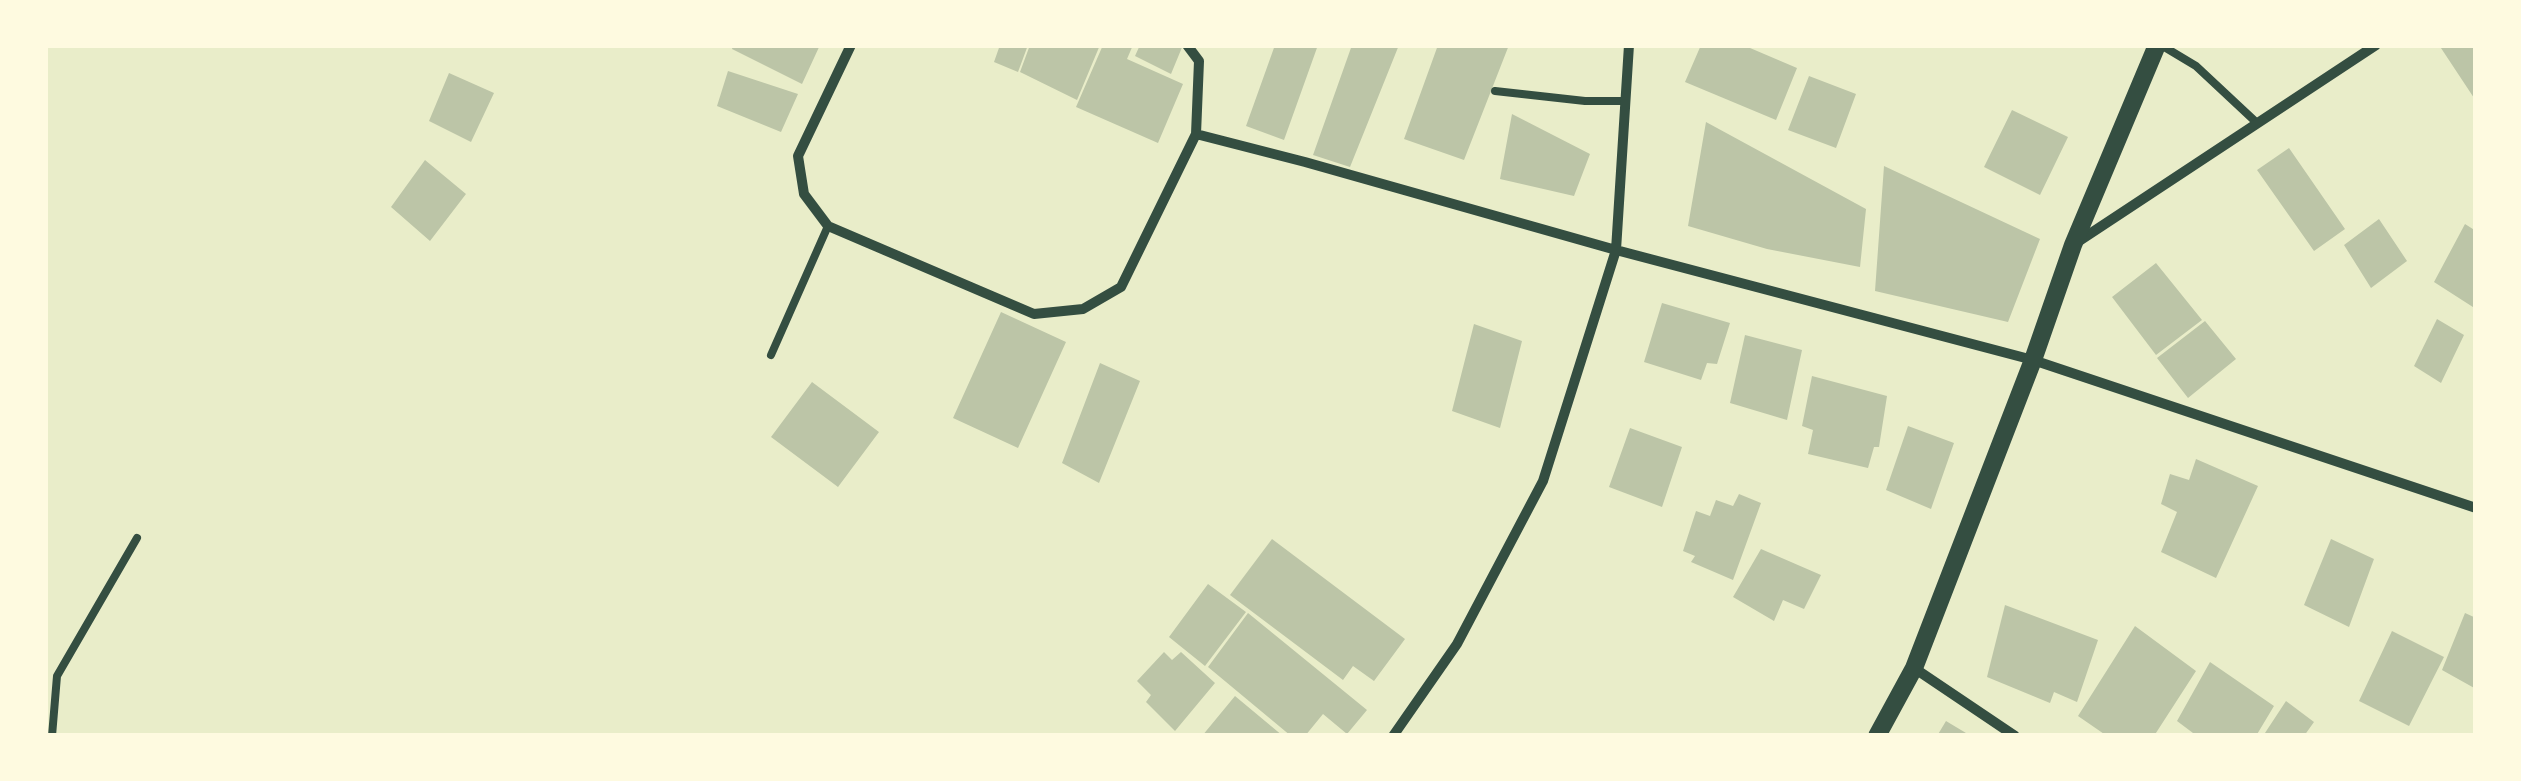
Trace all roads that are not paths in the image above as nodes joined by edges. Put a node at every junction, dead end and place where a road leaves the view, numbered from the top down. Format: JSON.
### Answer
{"nodes":[{"id":1,"x":851,"y":45,"type":"edge"},
{"id":2,"x":1188,"y":45,"type":"edge"},
{"id":3,"x":1629,"y":45,"type":"edge"},
{"id":4,"x":2159,"y":45,"type":"edge"},
{"id":5,"x":2376,"y":45,"type":"edge"},
{"id":6,"x":1495,"y":91,"type":"dead end"},
{"id":7,"x":1625,"y":101,"type":"junction"},
{"id":8,"x":2258,"y":123,"type":"junction"},
{"id":9,"x":1196,"y":134,"type":"junction"},
{"id":10,"x":828,"y":226,"type":"junction"},
{"id":11,"x":2074,"y":245,"type":"junction"},
{"id":12,"x":1616,"y":250,"type":"junction"},
{"id":13,"x":771,"y":355,"type":"dead end"},
{"id":14,"x":2033,"y":360,"type":"junction"},
{"id":15,"x":2476,"y":508,"type":"edge"},
{"id":16,"x":137,"y":538,"type":"dead end"},
{"id":17,"x":1914,"y":668,"type":"junction"},
{"id":18,"x":52,"y":736,"type":"edge"},
{"id":19,"x":1393,"y":736,"type":"edge"},
{"id":20,"x":1878,"y":736,"type":"edge"},
{"id":21,"x":2015,"y":736,"type":"edge"}],
"edges":[{"from":1,"to":10,"type":"street"},
{"from":2,"to":9,"type":"street"},
{"from":3,"to":7,"type":"street"},
{"from":4,"to":8,"type":"lane"},
{"from":4,"to":11,"type":"street"},
{"from":5,"to":8,"type":"street"},
{"from":6,"to":7,"type":"lane"},
{"from":7,"to":12,"type":"street"},
{"from":8,"to":11,"type":"street"},
{"from":9,"to":10,"type":"street"},
{"from":9,"to":12,"type":"street"},
{"from":10,"to":13,"type":"lane"},
{"from":11,"to":14,"type":"street"},
{"from":12,"to":14,"type":"street"},
{"from":12,"to":19,"type":"street"},
{"from":14,"to":15,"type":"street"},
{"from":14,"to":17,"type":"street"},
{"from":16,"to":18,"type":"lane"},
{"from":17,"to":20,"type":"street"},
{"from":17,"to":21,"type":"street"}]}
